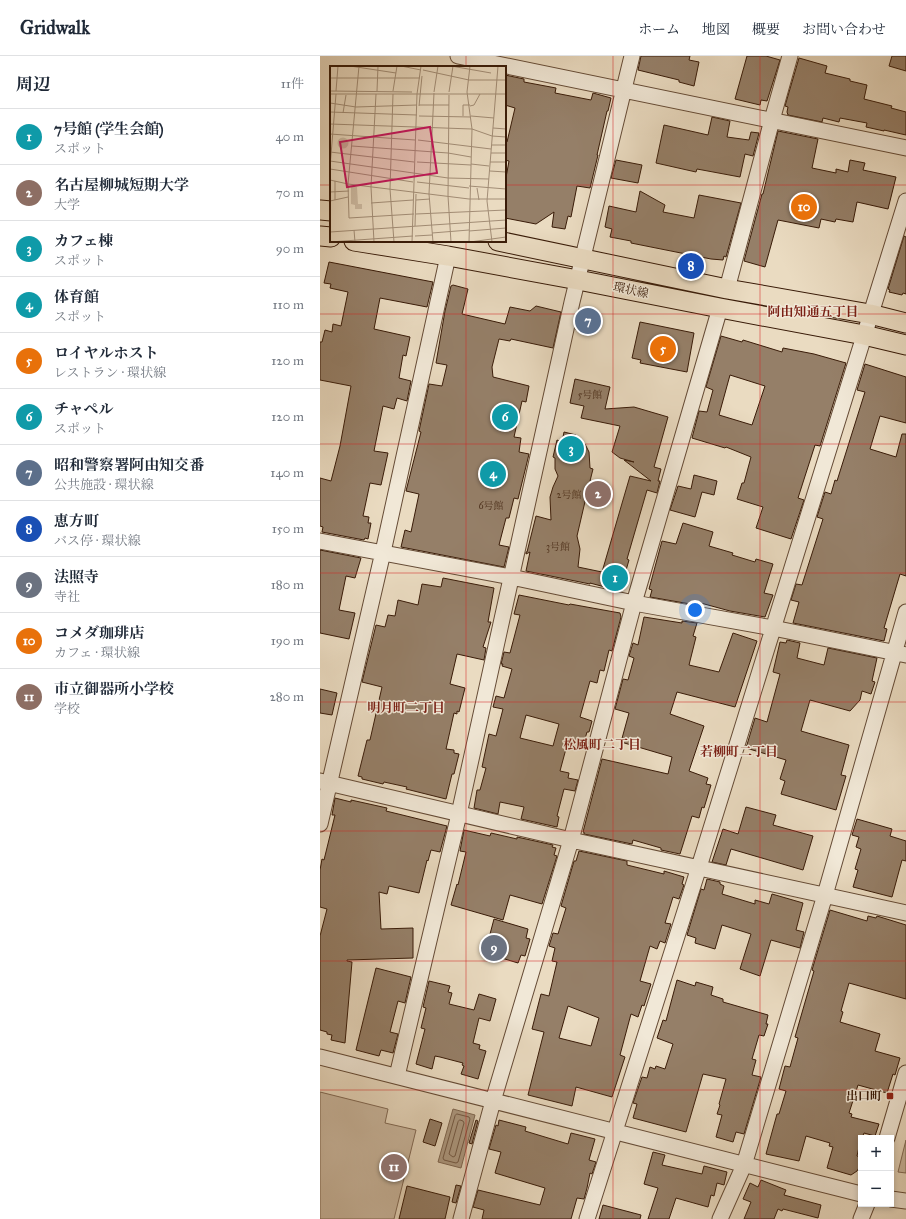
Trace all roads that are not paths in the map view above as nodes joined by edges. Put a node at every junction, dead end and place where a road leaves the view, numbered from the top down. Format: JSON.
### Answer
{"nodes":[{"id":1,"x":458,"y":56,"type":"edge"},
{"id":2,"x":632,"y":56,"type":"edge"},
{"id":3,"x":790,"y":56,"type":"edge"},
{"id":4,"x":494,"y":62,"type":"edge"},
{"id":5,"x":624,"y":90,"type":"junction"},
{"id":6,"x":772,"y":120,"type":"junction"},
{"id":7,"x":906,"y":148,"type":"edge"},
{"id":8,"x":906,"y":201,"type":"edge"},
{"id":9,"x":320,"y":210,"type":"edge"},
{"id":10,"x":330,"y":212,"type":"edge"},
{"id":11,"x":320,"y":236,"type":"edge"},
{"id":12,"x":330,"y":237,"type":"edge"},
{"id":13,"x":360,"y":242,"type":"edge"},
{"id":14,"x":503,"y":242,"type":"edge"},
{"id":15,"x":448,"y":256,"type":"junction"},
{"id":16,"x":583,"y":258,"type":"junction"},
{"id":17,"x":578,"y":280,"type":"junction"},
{"id":18,"x":727,"y":289,"type":"junction"},
{"id":19,"x":720,"y":308,"type":"junction"},
{"id":20,"x":870,"y":314,"type":"junction"},
{"id":21,"x":906,"y":322,"type":"edge"},
{"id":22,"x":864,"y":335,"type":"junction"},
{"id":23,"x":906,"y":345,"type":"edge"},
{"id":24,"x":320,"y":540,"type":"edge"},
{"id":25,"x":384,"y":552,"type":"junction"},
{"id":26,"x":511,"y":577,"type":"junction"},
{"id":27,"x":634,"y":603,"type":"junction"},
{"id":28,"x":906,"y":612,"type":"edge"},
{"id":29,"x":773,"y":628,"type":"junction"},
{"id":30,"x":901,"y":654,"type":"edge"},
{"id":31,"x":325,"y":782,"type":"edge"},
{"id":32,"x":459,"y":814,"type":"junction"},
{"id":33,"x":320,"y":824,"type":"edge"},
{"id":34,"x":571,"y":840,"type":"junction"},
{"id":35,"x":699,"y":867,"type":"junction"},
{"id":36,"x":825,"y":895,"type":"junction"},
{"id":37,"x":906,"y":913,"type":"edge"},
{"id":38,"x":320,"y":1057,"type":"edge"},
{"id":39,"x":906,"y":1073,"type":"edge"},
{"id":40,"x":397,"y":1076,"type":"junction"},
{"id":41,"x":493,"y":1101,"type":"junction"},
{"id":42,"x":614,"y":1132,"type":"junction"},
{"id":43,"x":888,"y":1135,"type":"edge"},
{"id":44,"x":744,"y":1165,"type":"junction"},
{"id":45,"x":858,"y":1193,"type":"edge"},
{"id":46,"x":894,"y":1199,"type":"edge"},
{"id":47,"x":906,"y":1201,"type":"edge"},
{"id":48,"x":866,"y":1207,"type":"edge"},
{"id":49,"x":461,"y":1219,"type":"edge"},
{"id":50,"x":587,"y":1219,"type":"edge"},
{"id":51,"x":720,"y":1219,"type":"edge"},
{"id":52,"x":861,"y":1219,"type":"edge"}],
"edges":[{"from":1,"to":4,"type":"street"},
{"from":2,"to":5,"type":"street"},
{"from":3,"to":6,"type":"street"},
{"from":4,"to":5,"type":"street"},
{"from":5,"to":6,"type":"street"},
{"from":5,"to":16,"type":"street"},
{"from":6,"to":7,"type":"street"},
{"from":6,"to":18,"type":"street"},
{"from":8,"to":20,"type":"street"},
{"from":9,"to":10,"type":"main road"},
{"from":11,"to":12,"type":"main road"},
{"from":13,"to":15,"type":"main road","name":"環状線"},
{"from":14,"to":16,"type":"main road","name":"環状線"},
{"from":15,"to":17,"type":"main road","name":"環状線"},
{"from":15,"to":25,"type":"street"},
{"from":16,"to":17,"type":"street"},
{"from":16,"to":18,"type":"main road","name":"環状線"},
{"from":17,"to":19,"type":"main road","name":"環状線"},
{"from":17,"to":26,"type":"street"},
{"from":18,"to":20,"type":"main road","name":"環状線"},
{"from":19,"to":22,"type":"main road","name":"環状線"},
{"from":19,"to":27,"type":"street"},
{"from":20,"to":21,"type":"main road","name":"環状線"},
{"from":20,"to":22,"type":"street"},
{"from":22,"to":23,"type":"main road","name":"環状線"},
{"from":22,"to":29,"type":"street"},
{"from":24,"to":25,"type":"street"},
{"from":25,"to":26,"type":"street"},
{"from":25,"to":31,"type":"street"},
{"from":26,"to":27,"type":"street"},
{"from":26,"to":32,"type":"street"},
{"from":27,"to":29,"type":"street"},
{"from":27,"to":34,"type":"street"},
{"from":28,"to":30,"type":"street"},
{"from":29,"to":30,"type":"street"},
{"from":29,"to":35,"type":"street"},
{"from":30,"to":36,"type":"street"},
{"from":31,"to":32,"type":"street"},
{"from":31,"to":33,"type":"street"},
{"from":32,"to":34,"type":"street"},
{"from":32,"to":40,"type":"street"},
{"from":34,"to":35,"type":"street"},
{"from":34,"to":41,"type":"street"},
{"from":35,"to":36,"type":"street"},
{"from":35,"to":42,"type":"street"},
{"from":36,"to":37,"type":"street"},
{"from":36,"to":44,"type":"street"},
{"from":38,"to":40,"type":"street"},
{"from":39,"to":43,"type":"street"},
{"from":40,"to":41,"type":"street"},
{"from":41,"to":42,"type":"street"},
{"from":41,"to":49,"type":"street"},
{"from":42,"to":44,"type":"street"},
{"from":42,"to":50,"type":"street"},
{"from":44,"to":45,"type":"street"},
{"from":44,"to":51,"type":"street"},
{"from":46,"to":47,"type":"street"},
{"from":48,"to":52,"type":"street"}]}
